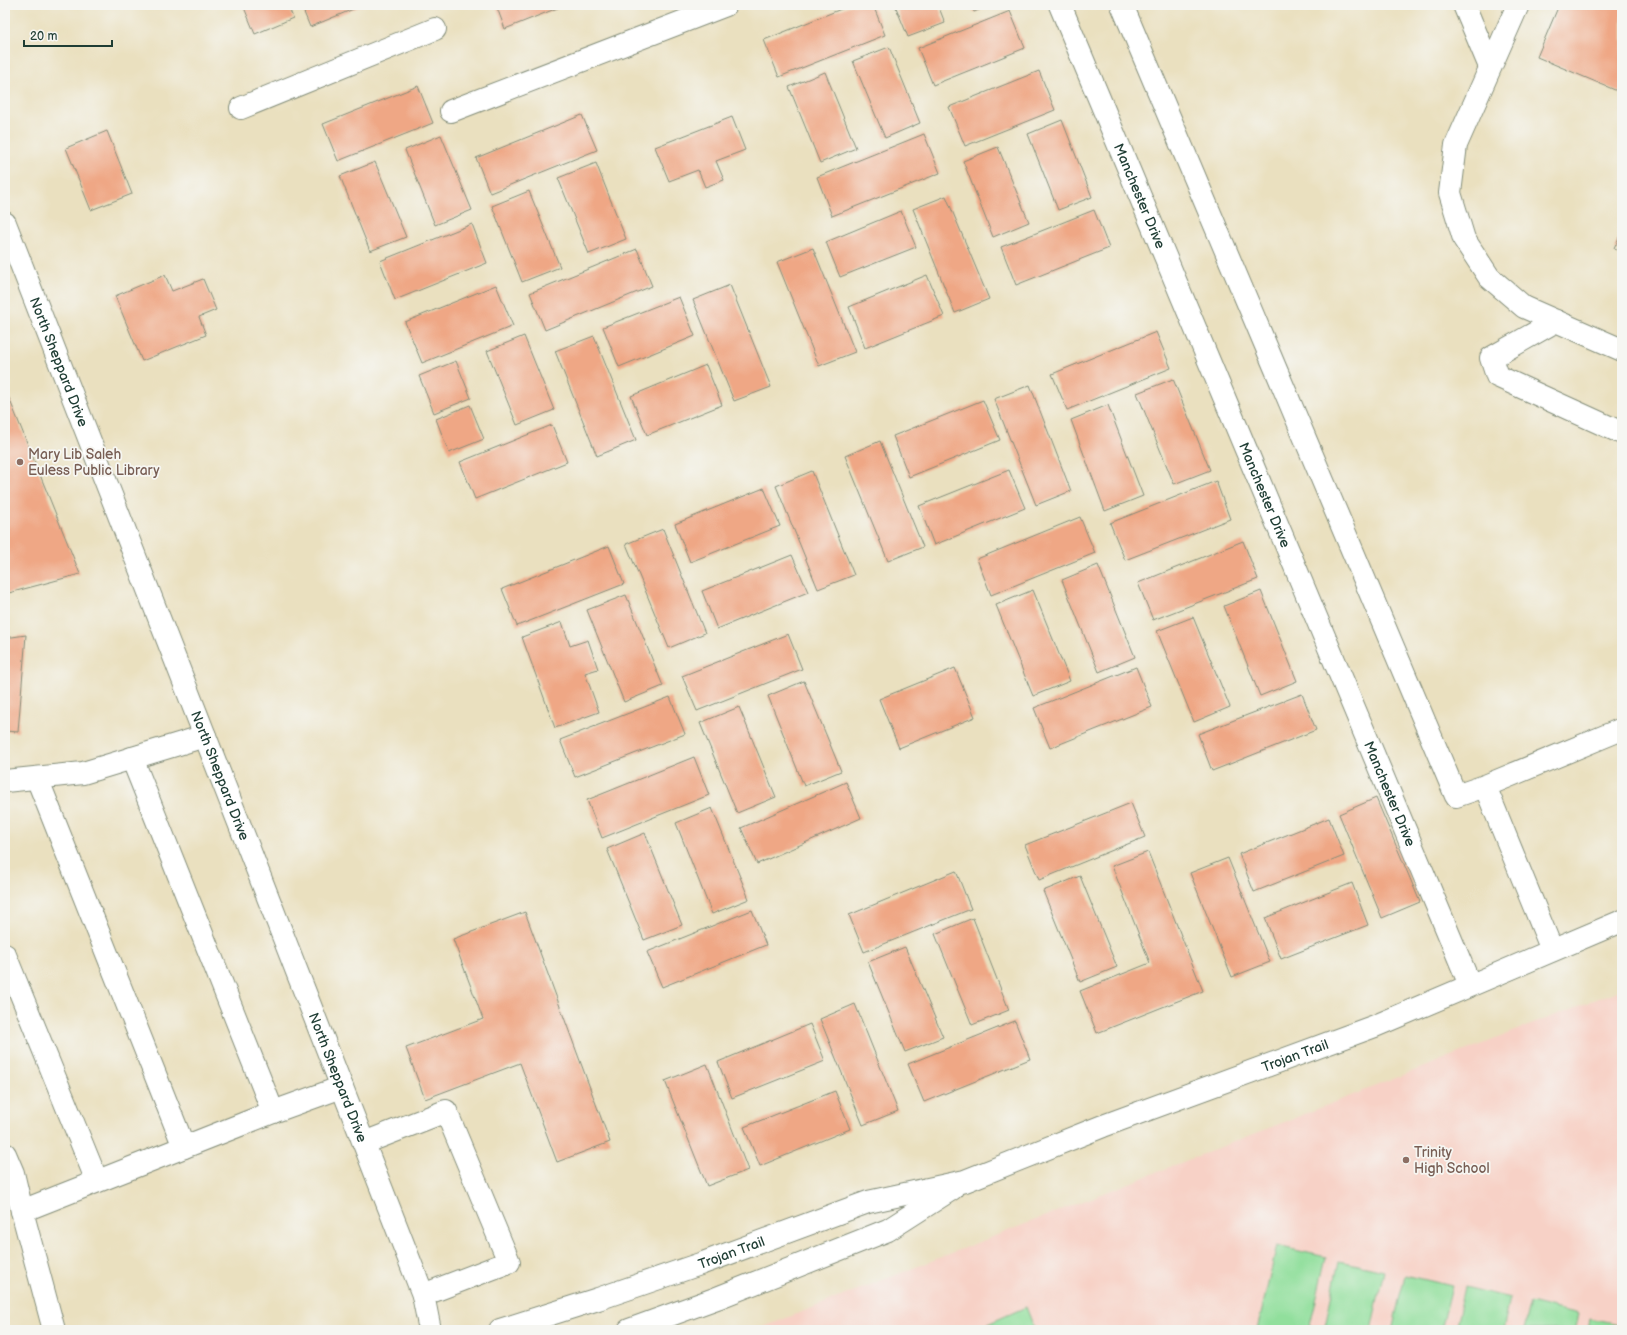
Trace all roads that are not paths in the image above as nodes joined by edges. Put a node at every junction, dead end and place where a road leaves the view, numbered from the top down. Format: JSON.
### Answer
{"nodes":[{"id":1,"x":726,"y":5,"type":"edge"},
{"id":2,"x":1060,"y":5,"type":"edge"},
{"id":3,"x":1122,"y":5,"type":"edge"},
{"id":4,"x":1464,"y":5,"type":"edge"},
{"id":5,"x":1518,"y":5,"type":"edge"},
{"id":6,"x":436,"y":28,"type":"dead end"},
{"id":7,"x":1490,"y":66,"type":"junction"},
{"id":8,"x":241,"y":108,"type":"dead end"},
{"id":9,"x":451,"y":111,"type":"dead end"},
{"id":10,"x":5,"y":222,"type":"edge"},
{"id":11,"x":1556,"y":321,"type":"junction"},
{"id":12,"x":1622,"y":350,"type":"edge"},
{"id":13,"x":1622,"y":433,"type":"edge"},
{"id":14,"x":1622,"y":729,"type":"edge"},
{"id":15,"x":205,"y":736,"type":"junction"},
{"id":16,"x":132,"y":758,"type":"junction"},
{"id":17,"x":37,"y":778,"type":"junction"},
{"id":18,"x":5,"y":781,"type":"edge"},
{"id":19,"x":1485,"y":786,"type":"junction"},
{"id":20,"x":1622,"y":920,"type":"edge"},
{"id":21,"x":1552,"y":950,"type":"junction"},
{"id":22,"x":5,"y":955,"type":"edge"},
{"id":23,"x":1470,"y":985,"type":"junction"},
{"id":24,"x":342,"y":1087,"type":"junction"},
{"id":25,"x":273,"y":1112,"type":"junction"},
{"id":26,"x":364,"y":1143,"type":"junction"},
{"id":27,"x":184,"y":1147,"type":"junction"},
{"id":28,"x":5,"y":1154,"type":"edge"},
{"id":29,"x":965,"y":1181,"type":"junction"},
{"id":30,"x":97,"y":1182,"type":"junction"},
{"id":31,"x":22,"y":1211,"type":"junction"},
{"id":32,"x":423,"y":1295,"type":"junction"},
{"id":33,"x":54,"y":1330,"type":"edge"},
{"id":34,"x":430,"y":1330,"type":"edge"},
{"id":35,"x":500,"y":1330,"type":"edge"},
{"id":36,"x":629,"y":1330,"type":"edge"}],
"edges":[{"from":1,"to":9,"type":"street"},
{"from":2,"to":23,"type":"street","name":"Manchester Drive"},
{"from":3,"to":19,"type":"street"},
{"from":4,"to":7,"type":"street"},
{"from":5,"to":7,"type":"street"},
{"from":6,"to":8,"type":"street"},
{"from":7,"to":11,"type":"street"},
{"from":10,"to":15,"type":"street","name":"North Sheppard Drive"},
{"from":11,"to":12,"type":"street"},
{"from":11,"to":13,"type":"street"},
{"from":14,"to":19,"type":"street"},
{"from":15,"to":16,"type":"street"},
{"from":15,"to":24,"type":"street","name":"North Sheppard Drive"},
{"from":16,"to":17,"type":"street"},
{"from":16,"to":25,"type":"street"},
{"from":17,"to":18,"type":"street"},
{"from":17,"to":27,"type":"street"},
{"from":19,"to":21,"type":"street"},
{"from":20,"to":21,"type":"street","name":"Trojan Trail"},
{"from":21,"to":23,"type":"street","name":"Trojan Trail"},
{"from":22,"to":30,"type":"street"},
{"from":23,"to":29,"type":"street","name":"Trojan Trail"},
{"from":24,"to":25,"type":"street"},
{"from":24,"to":26,"type":"street","name":"North Sheppard Drive"},
{"from":25,"to":27,"type":"street"},
{"from":26,"to":32,"type":"street","name":"North Sheppard Drive"},
{"from":26,"to":32,"type":"street"},
{"from":27,"to":30,"type":"street"},
{"from":28,"to":31,"type":"street"},
{"from":29,"to":35,"type":"street","name":"Trojan Trail"},
{"from":29,"to":36,"type":"street","name":"Trojan Trail"},
{"from":30,"to":31,"type":"street"},
{"from":31,"to":33,"type":"street"},
{"from":32,"to":34,"type":"street","name":"North Sheppard Drive"}]}
